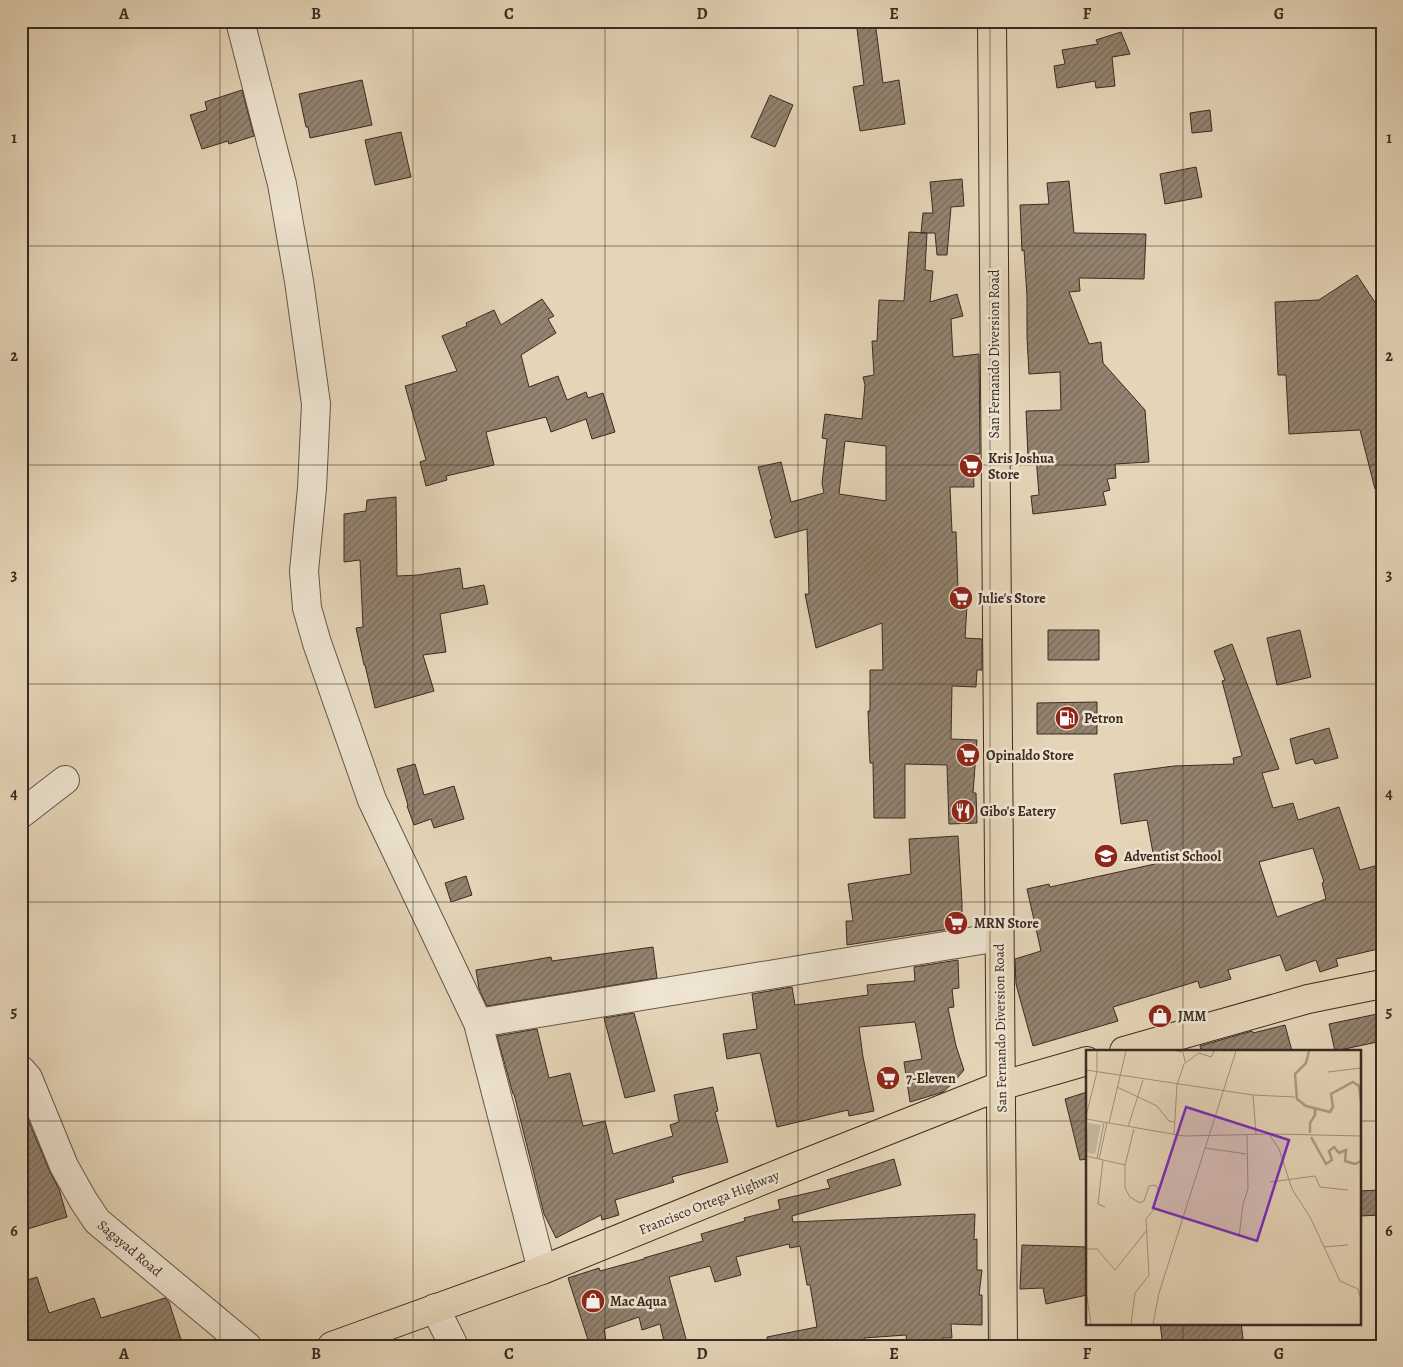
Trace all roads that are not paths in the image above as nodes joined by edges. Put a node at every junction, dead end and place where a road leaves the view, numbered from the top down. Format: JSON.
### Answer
{"nodes":[{"id":1,"x":240,"y":21,"type":"edge"},
{"id":2,"x":992,"y":21,"type":"edge"},
{"id":3,"x":65,"y":780,"type":"dead end"},
{"id":4,"x":21,"y":814,"type":"edge"},
{"id":5,"x":999,"y":937,"type":"junction"},
{"id":6,"x":1382,"y":984,"type":"edge"},
{"id":7,"x":478,"y":1023,"type":"junction"},
{"id":8,"x":1128,"y":1050,"type":"edge"},
{"id":9,"x":1086,"y":1061,"type":"edge"},
{"id":10,"x":21,"y":1070,"type":"edge"},
{"id":11,"x":1000,"y":1086,"type":"junction"},
{"id":12,"x":542,"y":1270,"type":"junction"},
{"id":13,"x":435,"y":1308,"type":"junction"},
{"id":14,"x":247,"y":1346,"type":"edge"},
{"id":15,"x":332,"y":1346,"type":"edge"},
{"id":16,"x":454,"y":1346,"type":"edge"},
{"id":17,"x":1003,"y":1346,"type":"edge"}],
"edges":[{"from":1,"to":7,"type":"street"},
{"from":2,"to":5,"type":"main road","name":"San Fernando Diversion Road"},
{"from":3,"to":4,"type":"street"},
{"from":5,"to":7,"type":"street"},
{"from":5,"to":11,"type":"main road","name":"San Fernando Diversion Road"},
{"from":6,"to":8,"type":"main road"},
{"from":7,"to":12,"type":"street"},
{"from":9,"to":11,"type":"main road","name":"Francisco Ortega Highway"},
{"from":10,"to":14,"type":"street","name":"Sagayad Road"},
{"from":11,"to":12,"type":"main road","name":"Francisco Ortega Highway"},
{"from":11,"to":17,"type":"main road","name":"San Fernando Diversion Road"},
{"from":12,"to":13,"type":"main road","name":"Francisco Ortega Highway"},
{"from":13,"to":15,"type":"main road","name":"Francisco Ortega Highway"},
{"from":13,"to":16,"type":"street"}]}
